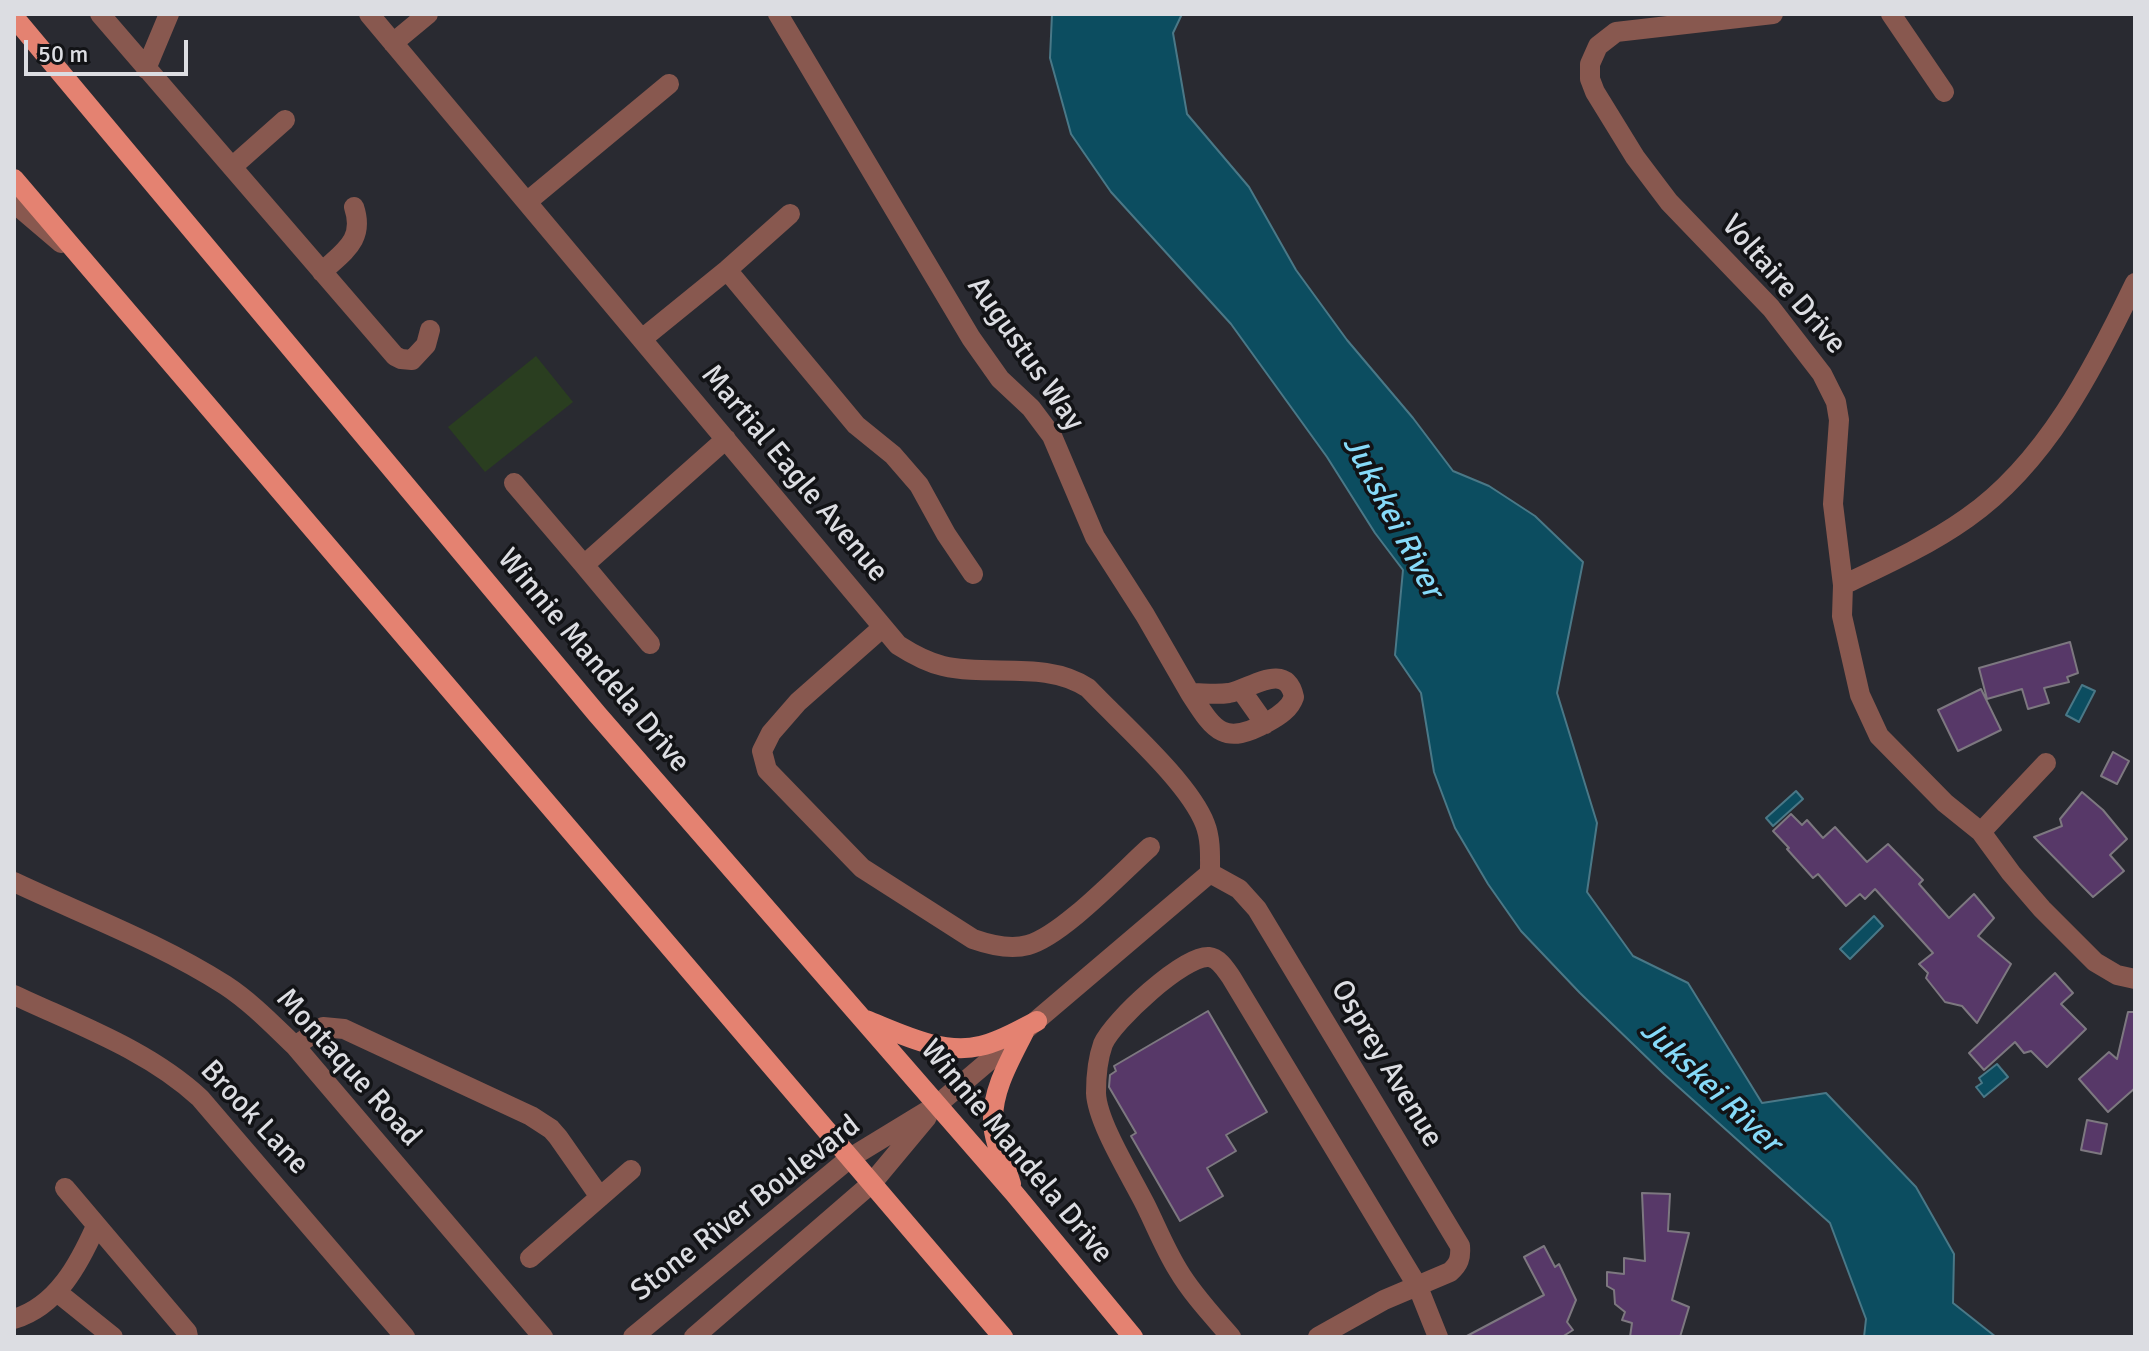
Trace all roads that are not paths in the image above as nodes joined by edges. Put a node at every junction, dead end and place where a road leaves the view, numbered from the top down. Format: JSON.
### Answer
{"nodes":[{"id":1,"x":100,"y":14,"type":"edge"},
{"id":2,"x":169,"y":14,"type":"edge"},
{"id":3,"x":369,"y":14,"type":"edge"},
{"id":4,"x":428,"y":14,"type":"edge"},
{"id":5,"x":778,"y":14,"type":"edge"},
{"id":6,"x":1773,"y":14,"type":"edge"},
{"id":7,"x":1891,"y":14,"type":"edge"},
{"id":8,"x":14,"y":17,"type":"edge"},
{"id":9,"x":393,"y":43,"type":"junction"},
{"id":10,"x":146,"y":69,"type":"junction"},
{"id":11,"x":669,"y":84,"type":"dead end"},
{"id":12,"x":1944,"y":92,"type":"dead end"},
{"id":13,"x":285,"y":120,"type":"dead end"},
{"id":14,"x":232,"y":167,"type":"junction"},
{"id":15,"x":14,"y":179,"type":"edge"},
{"id":16,"x":528,"y":201,"type":"junction"},
{"id":17,"x":14,"y":203,"type":"edge"},
{"id":18,"x":354,"y":207,"type":"dead end"},
{"id":19,"x":790,"y":214,"type":"dead end"},
{"id":20,"x":91,"y":269,"type":"junction"},
{"id":21,"x":727,"y":270,"type":"junction"},
{"id":22,"x":322,"y":272,"type":"junction"},
{"id":23,"x":2135,"y":283,"type":"edge"},
{"id":24,"x":430,"y":330,"type":"dead end"},
{"id":25,"x":642,"y":339,"type":"junction"},
{"id":26,"x":726,"y":439,"type":"junction"},
{"id":27,"x":514,"y":483,"type":"dead end"},
{"id":28,"x":584,"y":565,"type":"junction"},
{"id":29,"x":973,"y":574,"type":"dead end"},
{"id":30,"x":1843,"y":585,"type":"junction"},
{"id":31,"x":883,"y":627,"type":"junction"},
{"id":32,"x":650,"y":644,"type":"dead end"},
{"id":33,"x":1241,"y":690,"type":"junction"},
{"id":34,"x":1190,"y":693,"type":"junction"},
{"id":35,"x":1265,"y":724,"type":"junction"},
{"id":36,"x":2046,"y":763,"type":"dead end"},
{"id":37,"x":1981,"y":832,"type":"junction"},
{"id":38,"x":1150,"y":847,"type":"dead end"},
{"id":39,"x":1210,"y":873,"type":"junction"},
{"id":40,"x":14,"y":882,"type":"edge"},
{"id":41,"x":2135,"y":979,"type":"edge"},
{"id":42,"x":14,"y":995,"type":"edge"},
{"id":43,"x":862,"y":1018,"type":"junction"},
{"id":44,"x":1031,"y":1027,"type":"junction"},
{"id":45,"x":295,"y":1046,"type":"junction"},
{"id":46,"x":937,"y":1105,"type":"junction"},
{"id":47,"x":850,"y":1158,"type":"junction"},
{"id":48,"x":631,"y":1170,"type":"dead end"},
{"id":49,"x":872,"y":1183,"type":"junction"},
{"id":50,"x":65,"y":1188,"type":"dead end"},
{"id":51,"x":1014,"y":1193,"type":"junction"},
{"id":52,"x":600,"y":1197,"type":"junction"},
{"id":53,"x":96,"y":1226,"type":"junction"},
{"id":54,"x":530,"y":1258,"type":"dead end"},
{"id":55,"x":1418,"y":1287,"type":"junction"},
{"id":56,"x":57,"y":1292,"type":"junction"},
{"id":57,"x":14,"y":1319,"type":"edge"},
{"id":58,"x":113,"y":1337,"type":"edge"},
{"id":59,"x":188,"y":1337,"type":"edge"},
{"id":60,"x":405,"y":1337,"type":"edge"},
{"id":61,"x":543,"y":1337,"type":"edge"},
{"id":62,"x":633,"y":1337,"type":"edge"},
{"id":63,"x":694,"y":1337,"type":"edge"},
{"id":64,"x":1003,"y":1337,"type":"edge"},
{"id":65,"x":1133,"y":1337,"type":"edge"},
{"id":66,"x":1231,"y":1337,"type":"edge"},
{"id":67,"x":1318,"y":1337,"type":"edge"},
{"id":68,"x":1438,"y":1337,"type":"edge"}],
"edges":[{"from":1,"to":10,"type":"street"},
{"from":2,"to":10,"type":"street"},
{"from":3,"to":9,"type":"street","name":"Martial Eagle Avenue"},
{"from":4,"to":9,"type":"street"},
{"from":5,"to":34,"type":"street","name":"Augustus Way"},
{"from":6,"to":30,"type":"street","name":"Voltaire Drive"},
{"from":7,"to":12,"type":"street"},
{"from":8,"to":43,"type":"main road","name":"Winnie Mandela Drive"},
{"from":9,"to":16,"type":"street","name":"Martial Eagle Avenue"},
{"from":10,"to":14,"type":"street"},
{"from":11,"to":16,"type":"street"},
{"from":13,"to":14,"type":"street"},
{"from":14,"to":22,"type":"street"},
{"from":15,"to":20,"type":"main road"},
{"from":16,"to":25,"type":"street","name":"Martial Eagle Avenue"},
{"from":17,"to":20,"type":"street"},
{"from":18,"to":22,"type":"street"},
{"from":19,"to":21,"type":"street"},
{"from":20,"to":47,"type":"main road"},
{"from":21,"to":25,"type":"street"},
{"from":21,"to":29,"type":"street"},
{"from":22,"to":24,"type":"street"},
{"from":23,"to":30,"type":"street"},
{"from":25,"to":26,"type":"street","name":"Martial Eagle Avenue"},
{"from":26,"to":28,"type":"street"},
{"from":26,"to":31,"type":"street","name":"Martial Eagle Avenue"},
{"from":27,"to":28,"type":"street"},
{"from":28,"to":32,"type":"street"},
{"from":30,"to":37,"type":"street","name":"Voltaire Drive"},
{"from":31,"to":38,"type":"street"},
{"from":31,"to":39,"type":"street","name":"Martial Eagle Avenue"},
{"from":33,"to":34,"type":"street","name":"Augustus Way"},
{"from":33,"to":35,"type":"street"},
{"from":33,"to":35,"type":"street","name":"Augustus Way"},
{"from":34,"to":35,"type":"street","name":"Augustus Way"},
{"from":36,"to":37,"type":"street"},
{"from":37,"to":41,"type":"street","name":"Voltaire Drive"},
{"from":39,"to":44,"type":"street"},
{"from":39,"to":55,"type":"street","name":"Osprey Avenue"},
{"from":40,"to":45,"type":"street","name":"Montaque Road"},
{"from":42,"to":60,"type":"street","name":"Brook Lane"},
{"from":43,"to":44,"type":"main road"},
{"from":43,"to":46,"type":"main road","name":"Winnie Mandela Drive"},
{"from":44,"to":46,"type":"street"},
{"from":44,"to":51,"type":"main road"},
{"from":45,"to":52,"type":"street"},
{"from":45,"to":61,"type":"street","name":"Montaque Road"},
{"from":46,"to":47,"type":"street","name":"Stone River Boulevard"},
{"from":46,"to":49,"type":"street","name":"Stone River Boulevard"},
{"from":46,"to":51,"type":"main road","name":"Winnie Mandela Drive"},
{"from":47,"to":49,"type":"main road"},
{"from":47,"to":62,"type":"street","name":"Stone River Boulevard"},
{"from":48,"to":52,"type":"street"},
{"from":49,"to":63,"type":"street","name":"Stone River Boulevard"},
{"from":49,"to":64,"type":"main road"},
{"from":50,"to":53,"type":"street"},
{"from":51,"to":65,"type":"main road","name":"Winnie Mandela Drive"},
{"from":52,"to":54,"type":"street"},
{"from":53,"to":56,"type":"street"},
{"from":53,"to":59,"type":"street"},
{"from":55,"to":66,"type":"street"},
{"from":55,"to":67,"type":"street"},
{"from":55,"to":68,"type":"street"},
{"from":56,"to":57,"type":"street"},
{"from":56,"to":58,"type":"street"}]}
